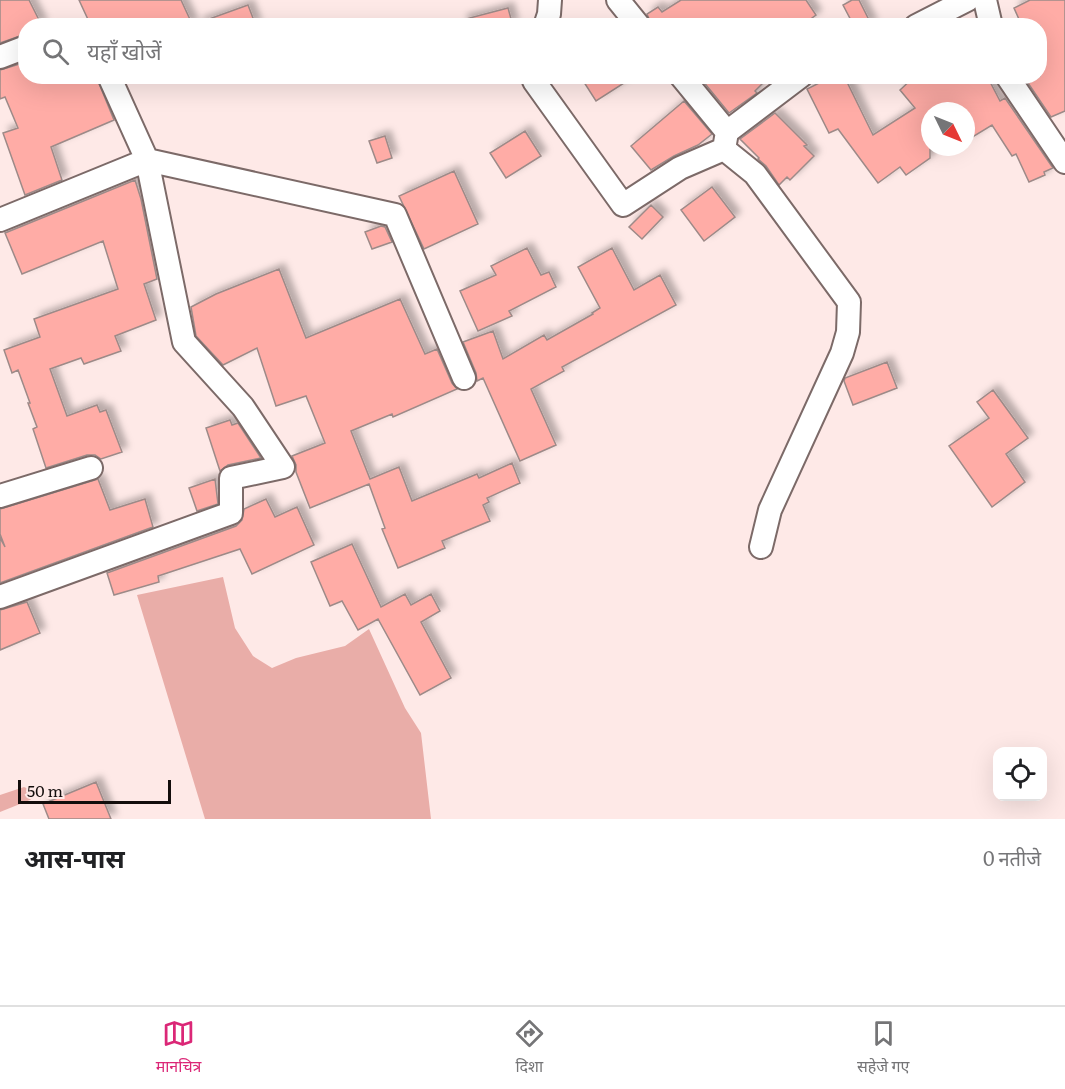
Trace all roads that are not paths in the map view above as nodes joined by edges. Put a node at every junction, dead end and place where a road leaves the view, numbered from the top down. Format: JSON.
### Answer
{"nodes":[{"id":1,"x":550,"y":0,"type":"edge"},
{"id":2,"x":618,"y":0,"type":"edge"},
{"id":3,"x":967,"y":0,"type":"edge"},
{"id":4,"x":985,"y":0,"type":"edge"},
{"id":5,"x":548,"y":18,"type":"edge"},
{"id":6,"x":633,"y":18,"type":"edge"},
{"id":7,"x":932,"y":18,"type":"edge"},
{"id":8,"x":989,"y":18,"type":"edge"},
{"id":9,"x":18,"y":50,"type":"edge"},
{"id":10,"x":0,"y":57,"type":"edge"},
{"id":11,"x":113,"y":84,"type":"edge"},
{"id":12,"x":536,"y":84,"type":"edge"},
{"id":13,"x":686,"y":84,"type":"edge"},
{"id":14,"x":792,"y":84,"type":"edge"},
{"id":15,"x":1012,"y":84,"type":"edge"},
{"id":16,"x":725,"y":140,"type":"junction"},
{"id":17,"x":147,"y":160,"type":"junction"},
{"id":18,"x":1065,"y":162,"type":"edge"},
{"id":19,"x":0,"y":220,"type":"edge"},
{"id":20,"x":464,"y":378,"type":"dead end"},
{"id":21,"x":91,"y":468,"type":"dead end"},
{"id":22,"x":0,"y":496,"type":"edge"},
{"id":23,"x":761,"y":547,"type":"dead end"},
{"id":24,"x":0,"y":597,"type":"edge"}],
"edges":[{"from":1,"to":5,"type":"street"},
{"from":2,"to":6,"type":"street"},
{"from":3,"to":7,"type":"street"},
{"from":4,"to":8,"type":"street"},
{"from":9,"to":10,"type":"street"},
{"from":11,"to":17,"type":"street"},
{"from":12,"to":16,"type":"street"},
{"from":13,"to":16,"type":"street"},
{"from":14,"to":16,"type":"street"},
{"from":15,"to":18,"type":"street"},
{"from":16,"to":23,"type":"street"},
{"from":17,"to":19,"type":"street"},
{"from":17,"to":20,"type":"street"},
{"from":17,"to":24,"type":"street"},
{"from":21,"to":22,"type":"street"}]}
